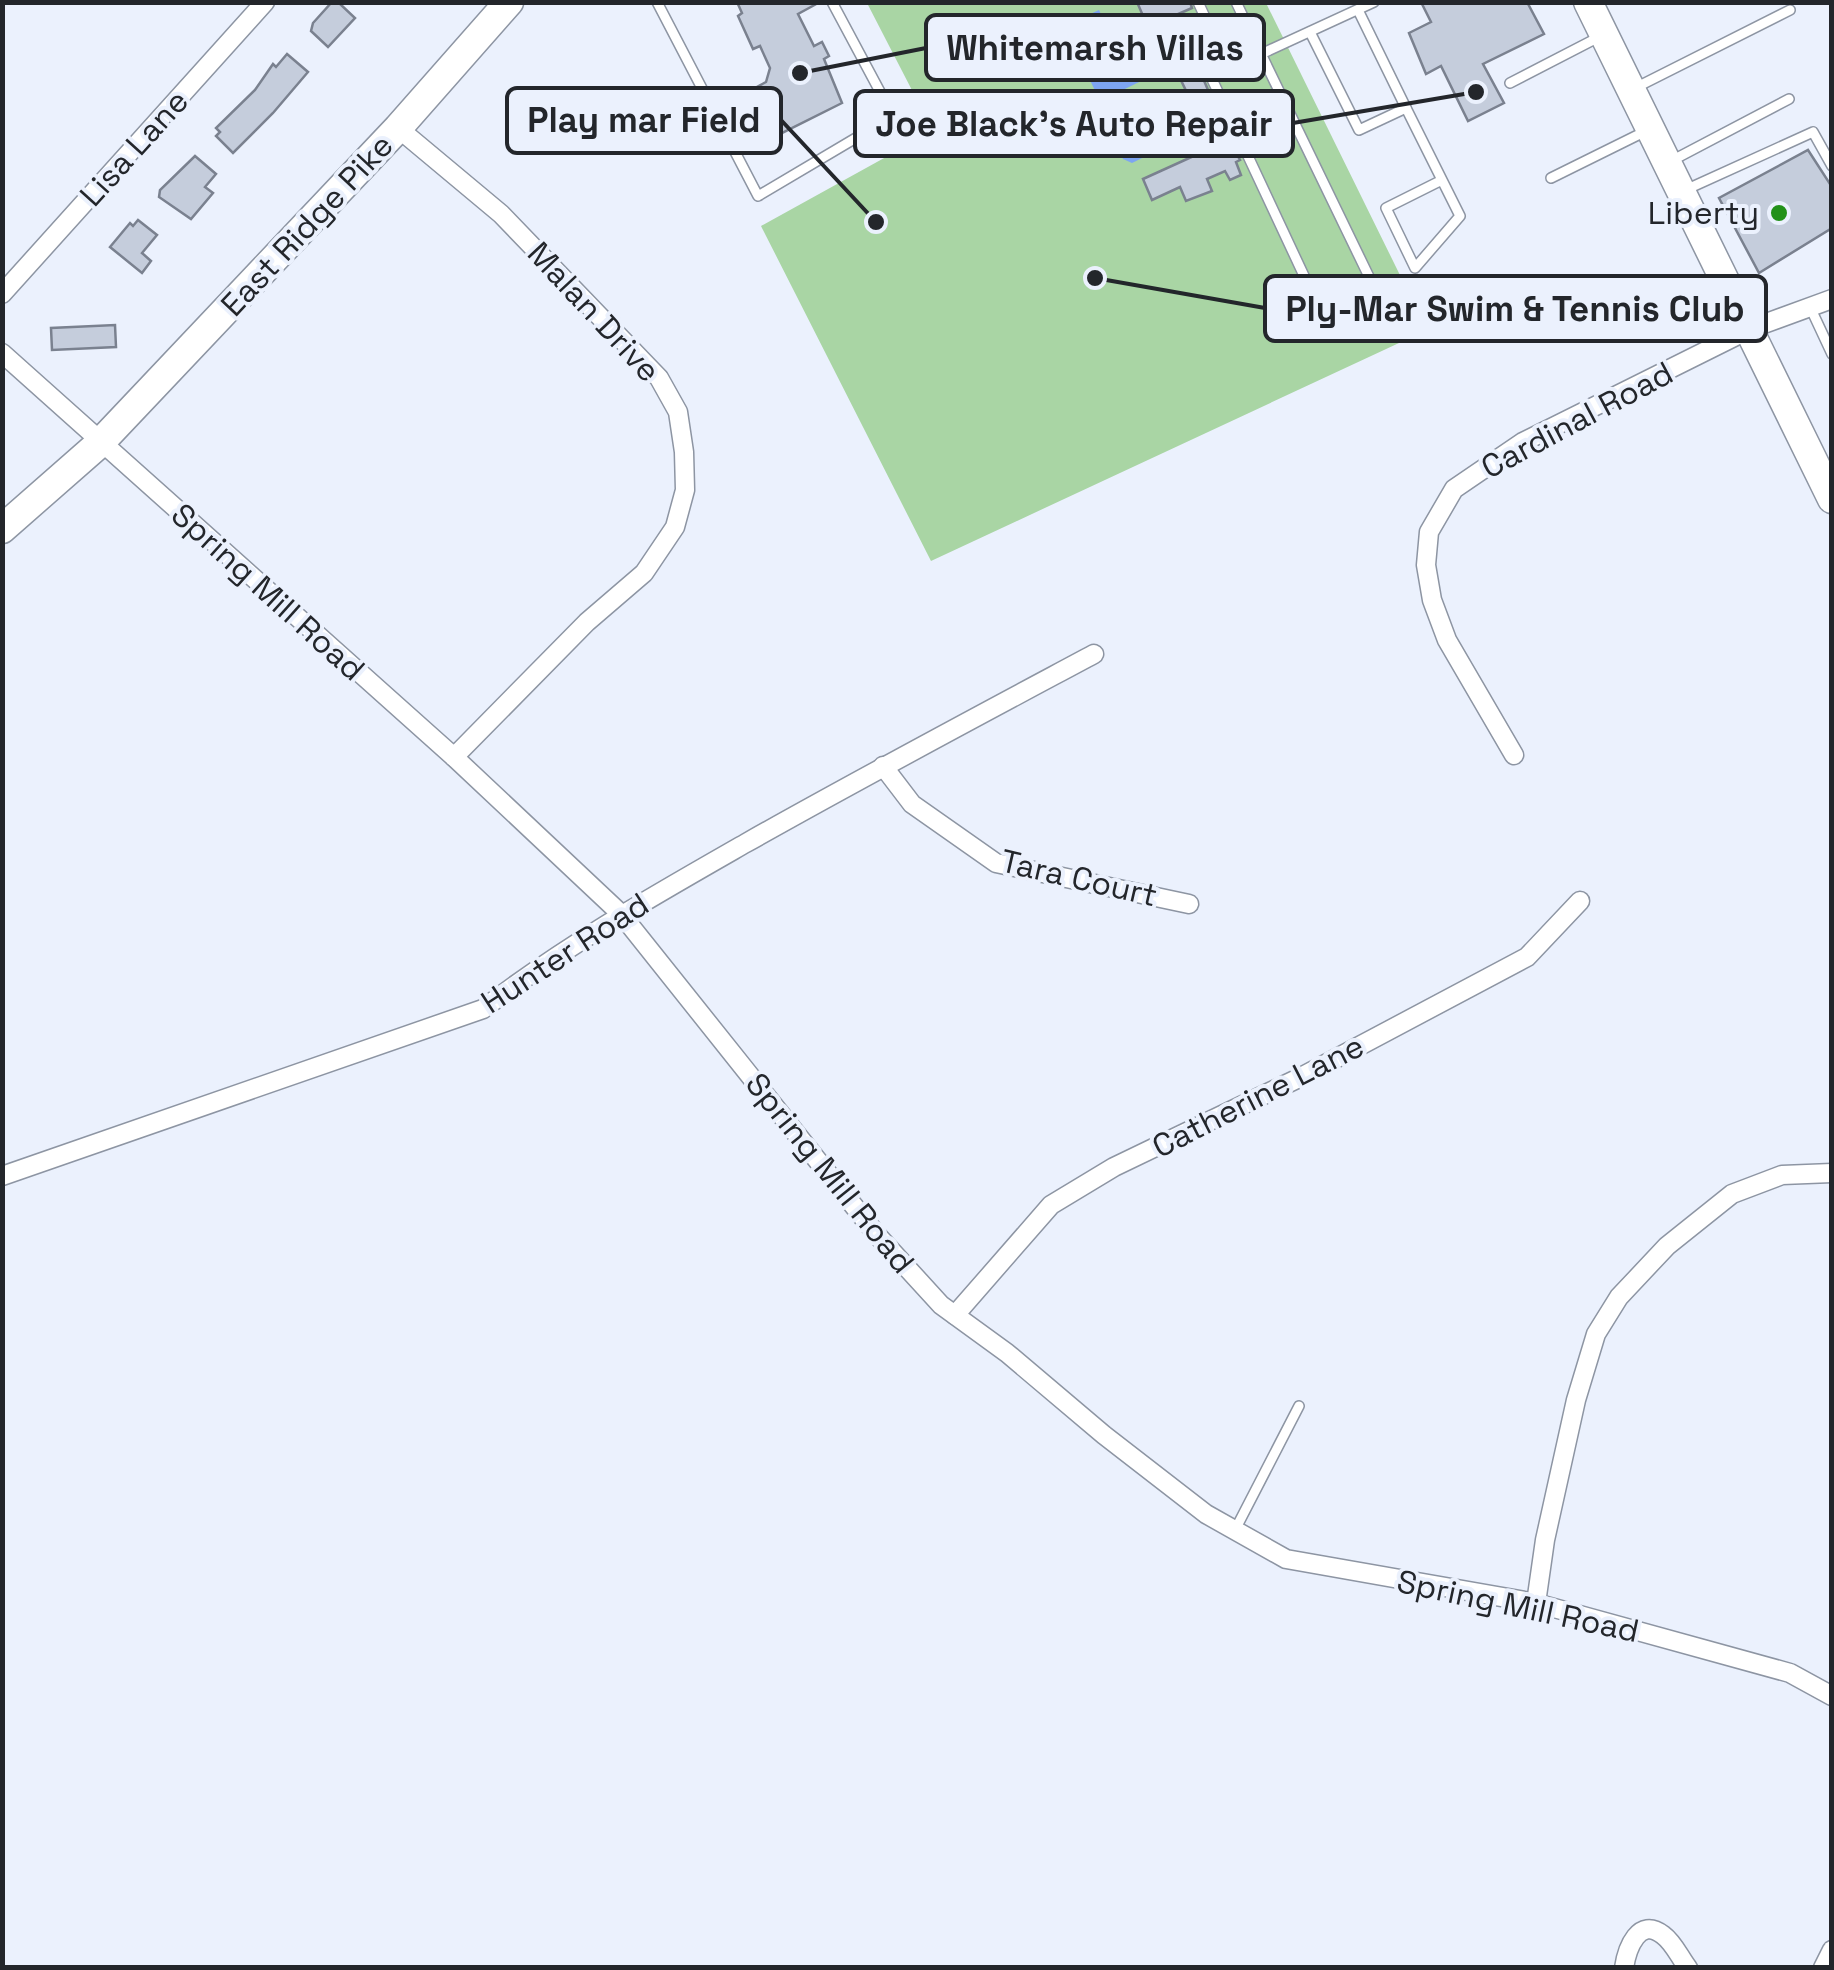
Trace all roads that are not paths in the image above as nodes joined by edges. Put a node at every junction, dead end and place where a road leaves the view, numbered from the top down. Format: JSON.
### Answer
{"nodes":[{"id":1,"x":265,"y":2,"type":"edge"},
{"id":2,"x":509,"y":2,"type":"edge"},
{"id":3,"x":657,"y":2,"type":"edge"},
{"id":4,"x":832,"y":2,"type":"edge"},
{"id":5,"x":1198,"y":2,"type":"edge"},
{"id":6,"x":1236,"y":2,"type":"edge"},
{"id":7,"x":1374,"y":2,"type":"edge"},
{"id":8,"x":1589,"y":3,"type":"edge"},
{"id":9,"x":1358,"y":10,"type":"junction"},
{"id":10,"x":1790,"y":10,"type":"dead end"},
{"id":11,"x":1310,"y":32,"type":"junction"},
{"id":12,"x":1603,"y":34,"type":"junction"},
{"id":13,"x":1262,"y":54,"type":"junction"},
{"id":14,"x":1229,"y":69,"type":"junction"},
{"id":15,"x":1510,"y":82,"type":"dead end"},
{"id":16,"x":1630,"y":90,"type":"junction"},
{"id":17,"x":1790,"y":99,"type":"dead end"},
{"id":18,"x":1406,"y":108,"type":"junction"},
{"id":19,"x":398,"y":128,"type":"junction"},
{"id":20,"x":1649,"y":130,"type":"junction"},
{"id":21,"x":1666,"y":163,"type":"junction"},
{"id":22,"x":1832,"y":166,"type":"edge"},
{"id":23,"x":1551,"y":178,"type":"dead end"},
{"id":24,"x":1442,"y":180,"type":"junction"},
{"id":25,"x":1680,"y":192,"type":"junction"},
{"id":26,"x":2,"y":294,"type":"edge"},
{"id":27,"x":1832,"y":298,"type":"edge"},
{"id":28,"x":1810,"y":307,"type":"junction"},
{"id":29,"x":1750,"y":329,"type":"junction"},
{"id":30,"x":2,"y":353,"type":"edge"},
{"id":31,"x":1831,"y":354,"type":"edge"},
{"id":32,"x":100,"y":443,"type":"junction"},
{"id":33,"x":1830,"y":492,"type":"edge"},
{"id":34,"x":2,"y":529,"type":"edge"},
{"id":35,"x":1094,"y":654,"type":"dead end"},
{"id":36,"x":1514,"y":754,"type":"dead end"},
{"id":37,"x":454,"y":758,"type":"junction"},
{"id":38,"x":883,"y":766,"type":"junction"},
{"id":39,"x":1580,"y":901,"type":"dead end"},
{"id":40,"x":1190,"y":904,"type":"dead end"},
{"id":41,"x":621,"y":914,"type":"junction"},
{"id":42,"x":1832,"y":1173,"type":"edge"},
{"id":43,"x":2,"y":1176,"type":"edge"},
{"id":44,"x":955,"y":1315,"type":"junction"},
{"id":45,"x":1299,"y":1406,"type":"dead end"},
{"id":46,"x":1236,"y":1530,"type":"junction"},
{"id":47,"x":1536,"y":1603,"type":"junction"},
{"id":48,"x":1832,"y":1696,"type":"edge"},
{"id":49,"x":1832,"y":1950,"type":"edge"},
{"id":50,"x":1624,"y":1968,"type":"edge"},
{"id":51,"x":1688,"y":1968,"type":"edge"},
{"id":52,"x":1823,"y":1968,"type":"edge"}],
"edges":[{"from":1,"to":26,"type":"street","name":"Lisa Lane"},
{"from":2,"to":19,"type":"main road","name":"East Ridge Pike"},
{"from":3,"to":4,"type":"lane"},
{"from":5,"to":14,"type":"lane"},
{"from":6,"to":13,"type":"lane"},
{"from":7,"to":9,"type":"lane"},
{"from":8,"to":12,"type":"main road"},
{"from":9,"to":11,"type":"lane"},
{"from":9,"to":18,"type":"lane"},
{"from":10,"to":16,"type":"lane"},
{"from":11,"to":13,"type":"lane"},
{"from":11,"to":18,"type":"lane"},
{"from":12,"to":15,"type":"lane"},
{"from":12,"to":16,"type":"main road"},
{"from":13,"to":14,"type":"lane"},
{"from":13,"to":14,"type":"lane"},
{"from":16,"to":20,"type":"main road"},
{"from":17,"to":21,"type":"lane"},
{"from":18,"to":24,"type":"lane"},
{"from":19,"to":32,"type":"main road","name":"East Ridge Pike"},
{"from":19,"to":37,"type":"street","name":"Malan Drive"},
{"from":20,"to":21,"type":"main road"},
{"from":20,"to":23,"type":"lane"},
{"from":21,"to":25,"type":"main road"},
{"from":22,"to":25,"type":"lane"},
{"from":24,"to":24,"type":"lane"},
{"from":25,"to":29,"type":"main road"},
{"from":27,"to":28,"type":"street","name":"Cardinal Road"},
{"from":28,"to":29,"type":"street","name":"Cardinal Road"},
{"from":28,"to":31,"type":"lane"},
{"from":29,"to":33,"type":"main road"},
{"from":29,"to":36,"type":"street","name":"Cardinal Road"},
{"from":30,"to":32,"type":"street","name":"Spring Mill Road"},
{"from":32,"to":34,"type":"main road","name":"East Ridge Pike"},
{"from":32,"to":37,"type":"street","name":"Spring Mill Road"},
{"from":35,"to":38,"type":"street","name":"Hunter Road"},
{"from":37,"to":41,"type":"street","name":"Spring Mill Road"},
{"from":38,"to":40,"type":"street","name":"Tara Court"},
{"from":38,"to":41,"type":"street","name":"Hunter Road"},
{"from":39,"to":44,"type":"street","name":"Catherine Lane"},
{"from":41,"to":43,"type":"street","name":"Hunter Road"},
{"from":41,"to":44,"type":"street","name":"Spring Mill Road"},
{"from":42,"to":47,"type":"street"},
{"from":44,"to":46,"type":"street","name":"Spring Mill Road"},
{"from":45,"to":46,"type":"lane"},
{"from":46,"to":47,"type":"street","name":"Spring Mill Road"},
{"from":47,"to":48,"type":"street","name":"Spring Mill Road"},
{"from":49,"to":52,"type":"street"},
{"from":50,"to":51,"type":"street"}]}
